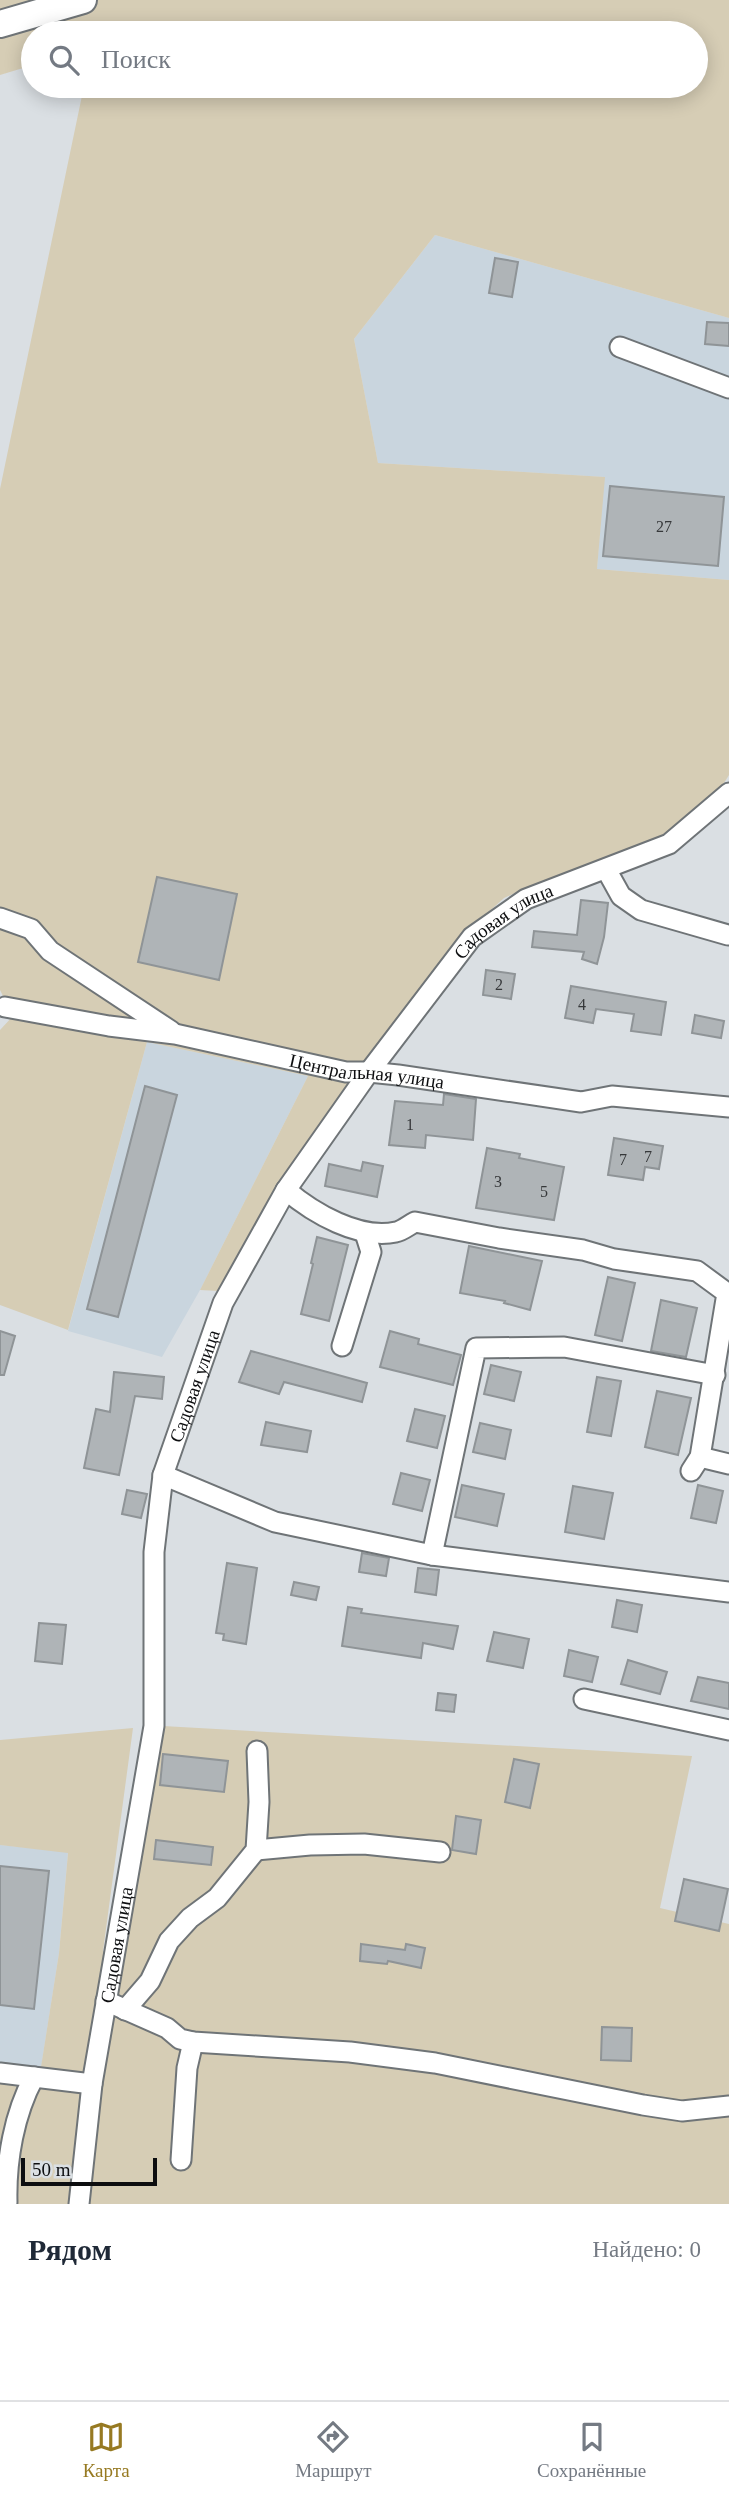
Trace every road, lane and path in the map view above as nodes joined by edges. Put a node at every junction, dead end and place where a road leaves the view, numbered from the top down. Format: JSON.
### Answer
{"nodes":[{"id":1,"x":83,"y":0,"type":"edge"},
{"id":2,"x":0,"y":24,"type":"edge"},
{"id":3,"x":620,"y":346,"type":"dead end"},
{"id":4,"x":729,"y":388,"type":"edge"},
{"id":5,"x":729,"y":793,"type":"edge"},
{"id":6,"x":606,"y":869,"type":"junction"},
{"id":7,"x":0,"y":918,"type":"edge"},
{"id":8,"x":728,"y":935,"type":"edge"},
{"id":9,"x":5,"y":1007,"type":"dead end"},
{"id":10,"x":175,"y":1034,"type":"junction"},
{"id":11,"x":369,"y":1072,"type":"junction"},
{"id":12,"x":729,"y":1107,"type":"edge"},
{"id":13,"x":286,"y":1190,"type":"junction"},
{"id":14,"x":365,"y":1233,"type":"junction"},
{"id":15,"x":342,"y":1346,"type":"dead end"},
{"id":16,"x":715,"y":1375,"type":"junction"},
{"id":17,"x":729,"y":1464,"type":"edge"},
{"id":18,"x":163,"y":1475,"type":"junction"},
{"id":19,"x":432,"y":1555,"type":"junction"},
{"id":20,"x":729,"y":1592,"type":"edge"},
{"id":21,"x":584,"y":1699,"type":"dead end"},
{"id":22,"x":729,"y":1730,"type":"edge"},
{"id":23,"x":257,"y":1751,"type":"dead end"},
{"id":24,"x":256,"y":1850,"type":"junction"},
{"id":25,"x":440,"y":1852,"type":"dead end"},
{"id":26,"x":106,"y":2001,"type":"junction"},
{"id":27,"x":125,"y":2010,"type":"junction"},
{"id":28,"x":193,"y":2042,"type":"junction"},
{"id":29,"x":0,"y":2073,"type":"edge"},
{"id":30,"x":34,"y":2077,"type":"junction"},
{"id":31,"x":92,"y":2084,"type":"junction"},
{"id":32,"x":729,"y":2106,"type":"edge"},
{"id":33,"x":181,"y":2160,"type":"dead end"},
{"id":34,"x":7,"y":2202,"type":"edge"},
{"id":35,"x":79,"y":2204,"type":"edge"}],
"edges":[{"from":1,"to":2,"type":"main road"},
{"from":3,"to":4,"type":"street"},
{"from":5,"to":6,"type":"street","name":"Садовая улица"},
{"from":6,"to":8,"type":"street"},
{"from":6,"to":11,"type":"street","name":"Садовая улица"},
{"from":7,"to":10,"type":"street"},
{"from":9,"to":10,"type":"street","name":"Центральная улица"},
{"from":10,"to":11,"type":"street","name":"Центральная улица"},
{"from":11,"to":12,"type":"street","name":"Центральная улица"},
{"from":11,"to":13,"type":"street","name":"Садовая улица"},
{"from":13,"to":14,"type":"street"},
{"from":13,"to":18,"type":"street","name":"Садовая улица"},
{"from":14,"to":15,"type":"street"},
{"from":14,"to":16,"type":"street"},
{"from":16,"to":17,"type":"street"},
{"from":16,"to":19,"type":"street"},
{"from":18,"to":19,"type":"street"},
{"from":18,"to":26,"type":"street","name":"Садовая улица"},
{"from":19,"to":20,"type":"street"},
{"from":21,"to":22,"type":"street"},
{"from":23,"to":24,"type":"street"},
{"from":24,"to":25,"type":"street"},
{"from":24,"to":27,"type":"street"},
{"from":26,"to":27,"type":"street"},
{"from":26,"to":31,"type":"street","name":"Садовая улица"},
{"from":27,"to":28,"type":"street"},
{"from":28,"to":32,"type":"street"},
{"from":28,"to":33,"type":"street"},
{"from":29,"to":30,"type":"street"},
{"from":30,"to":31,"type":"street"},
{"from":30,"to":34,"type":"street"},
{"from":31,"to":35,"type":"street","name":"Садовая улица"}]}
